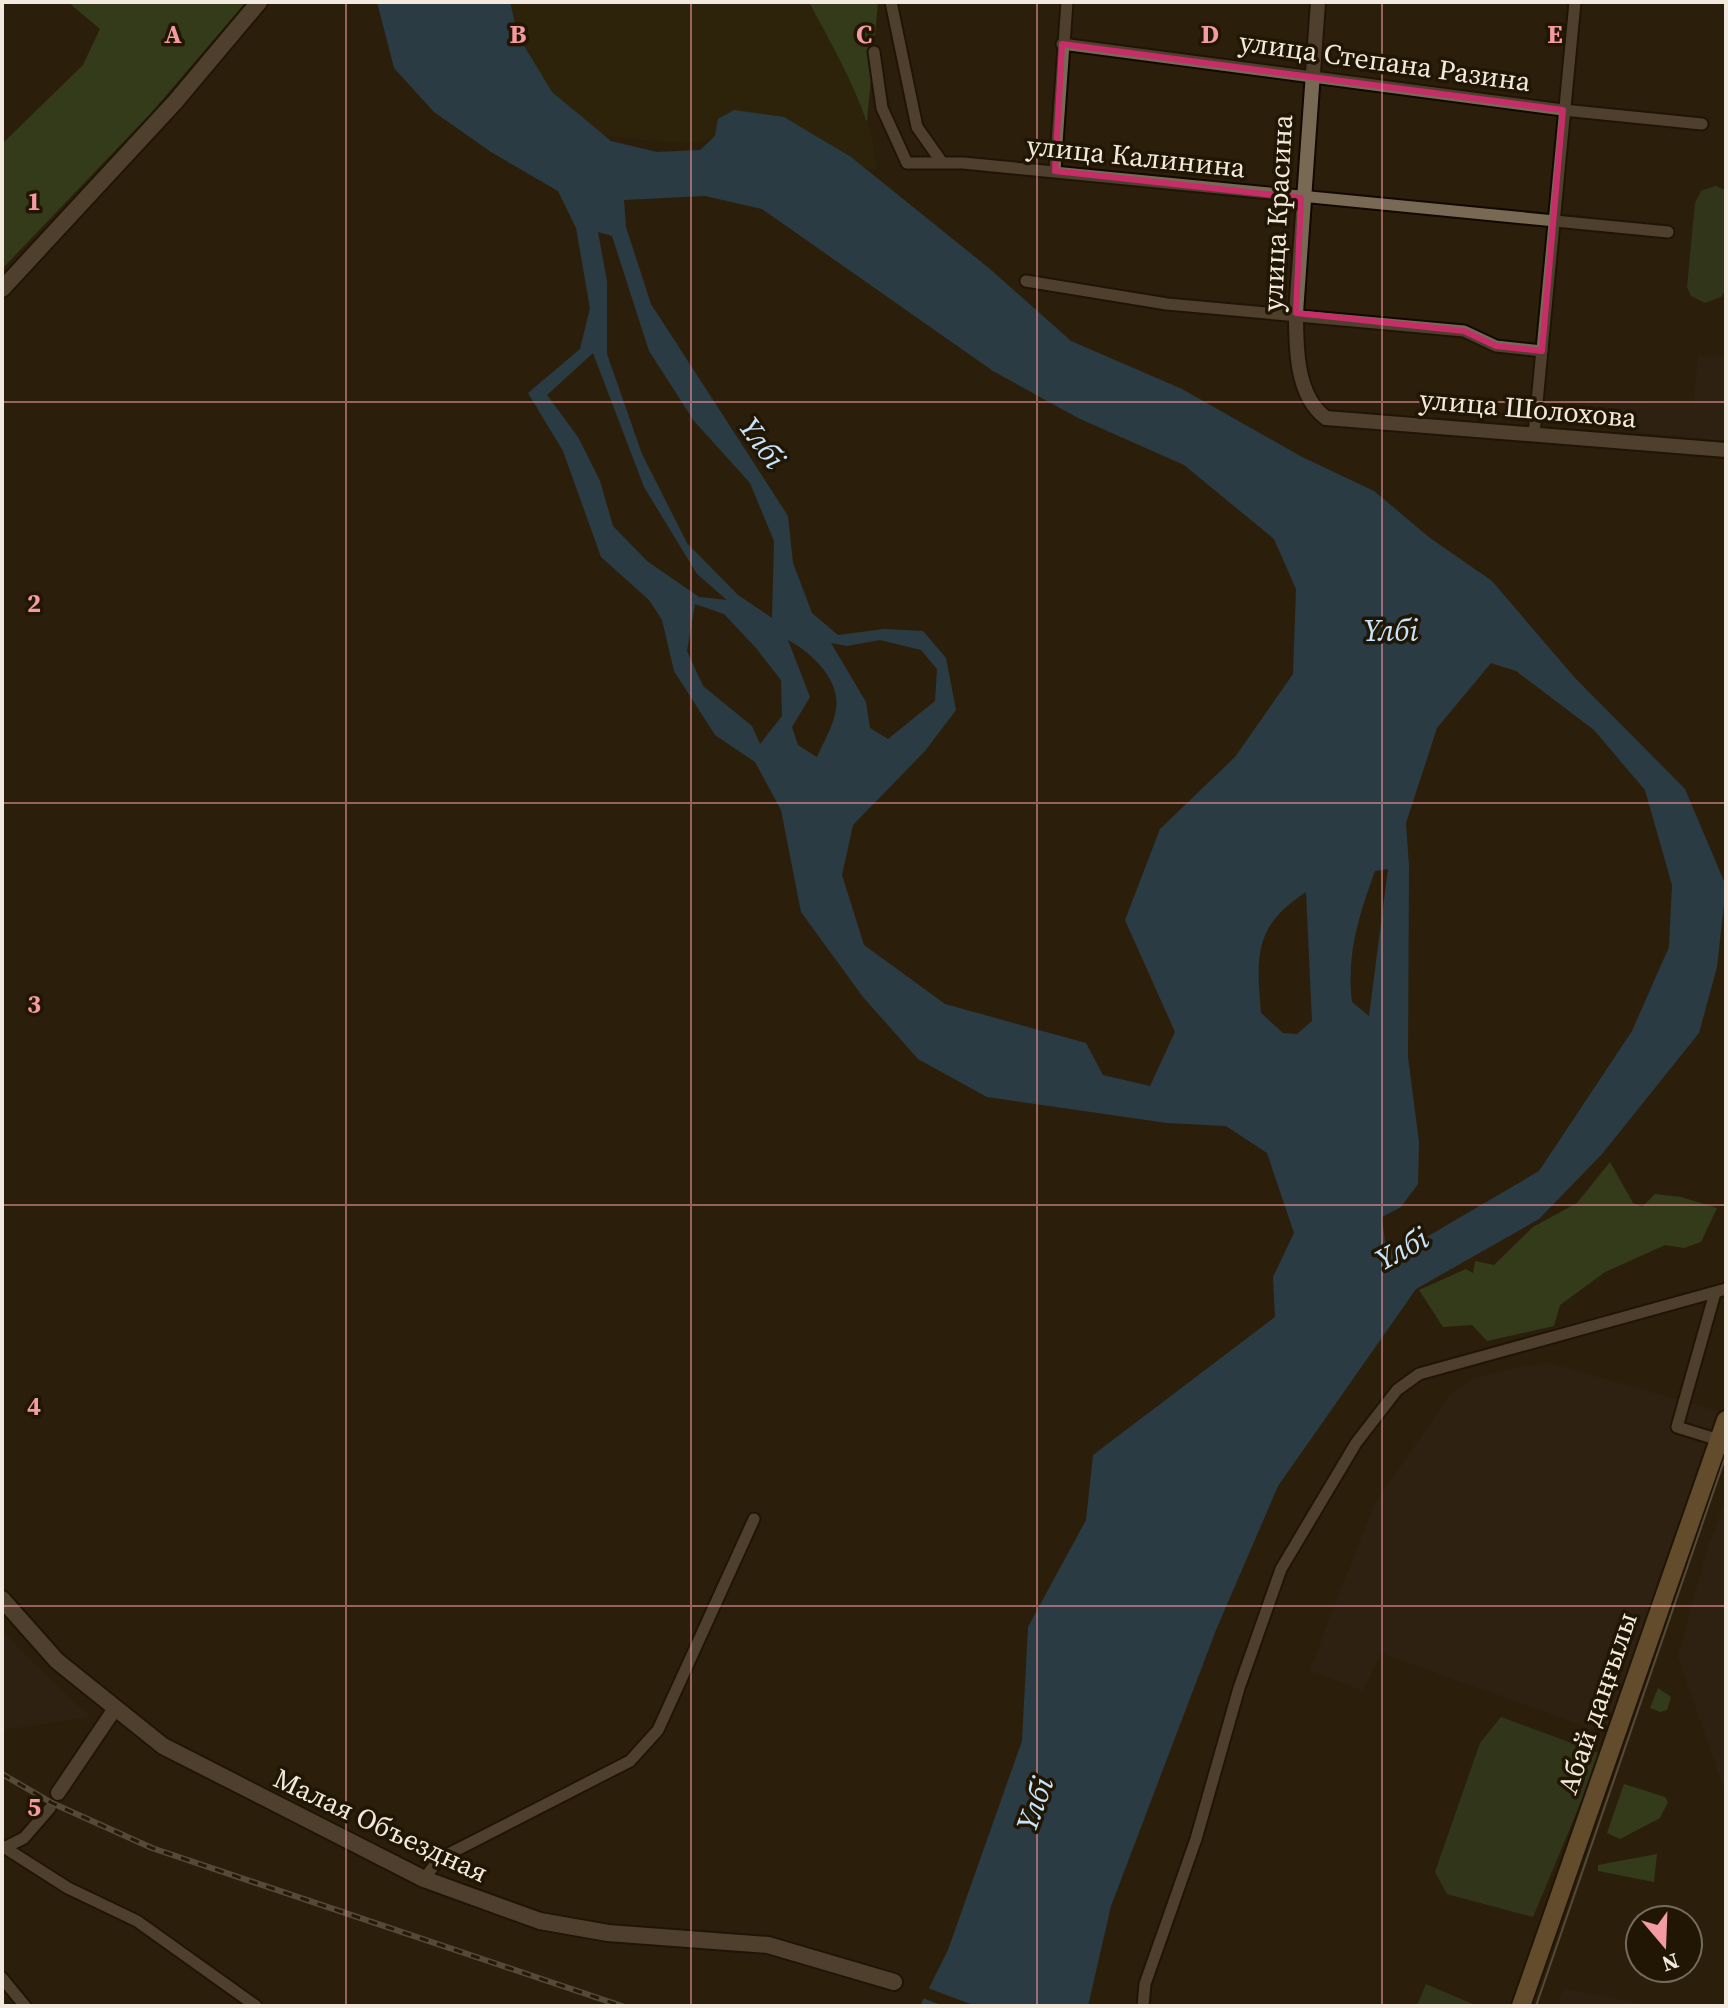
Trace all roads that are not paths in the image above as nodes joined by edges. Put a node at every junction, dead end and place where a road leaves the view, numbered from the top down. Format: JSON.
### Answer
{"nodes":[{"id":1,"x":259,"y":2,"type":"edge"},
{"id":2,"x":891,"y":2,"type":"edge"},
{"id":3,"x":1067,"y":2,"type":"edge"},
{"id":4,"x":1318,"y":2,"type":"edge"},
{"id":5,"x":1575,"y":2,"type":"edge"},
{"id":6,"x":1062,"y":44,"type":"junction"},
{"id":7,"x":874,"y":52,"type":"dead end"},
{"id":8,"x":1312,"y":74,"type":"junction"},
{"id":9,"x":1563,"y":110,"type":"junction"},
{"id":10,"x":1702,"y":124,"type":"dead end"},
{"id":11,"x":941,"y":161,"type":"junction"},
{"id":12,"x":1055,"y":171,"type":"junction"},
{"id":13,"x":1301,"y":198,"type":"junction"},
{"id":14,"x":1555,"y":222,"type":"junction"},
{"id":15,"x":1668,"y":232,"type":"dead end"},
{"id":16,"x":1026,"y":281,"type":"dead end"},
{"id":17,"x":2,"y":289,"type":"edge"},
{"id":18,"x":1296,"y":313,"type":"junction"},
{"id":19,"x":1542,"y":351,"type":"junction"},
{"id":20,"x":1326,"y":418,"type":"joint"},
{"id":21,"x":1534,"y":434,"type":"junction"},
{"id":22,"x":1726,"y":450,"type":"edge"},
{"id":23,"x":1720,"y":1291,"type":"edge"},
{"id":24,"x":1726,"y":1420,"type":"edge"},
{"id":25,"x":1719,"y":1440,"type":"junction"},
{"id":26,"x":754,"y":1519,"type":"dead end"},
{"id":27,"x":2,"y":1599,"type":"edge"},
{"id":28,"x":114,"y":1710,"type":"junction"},
{"id":29,"x":58,"y":1793,"type":"dead end"},
{"id":30,"x":50,"y":1808,"type":"dead end"},
{"id":31,"x":4,"y":1848,"type":"edge"},
{"id":32,"x":424,"y":1879,"type":"junction"},
{"id":33,"x":2,"y":1978,"type":"edge"},
{"id":34,"x":894,"y":1982,"type":"dead end"},
{"id":35,"x":25,"y":2006,"type":"edge"},
{"id":36,"x":256,"y":2006,"type":"edge"},
{"id":37,"x":1143,"y":2006,"type":"edge"},
{"id":38,"x":1521,"y":2006,"type":"edge"}],
"edges":[{"from":1,"to":17,"type":"main road"},
{"from":2,"to":11,"type":"street"},
{"from":3,"to":6,"type":"street"},
{"from":4,"to":8,"type":"street","name":"улица Красина"},
{"from":5,"to":9,"type":"street"},
{"from":6,"to":8,"type":"street","name":"улица Степана Разина"},
{"from":6,"to":12,"type":"street"},
{"from":7,"to":11,"type":"street","name":"улица Калинина"},
{"from":8,"to":9,"type":"street","name":"улица Степана Разина"},
{"from":8,"to":13,"type":"street","name":"улица Красина"},
{"from":9,"to":10,"type":"street","name":"улица Степана Разина"},
{"from":9,"to":14,"type":"street"},
{"from":11,"to":12,"type":"street","name":"улица Калинина"},
{"from":12,"to":13,"type":"street","name":"улица Калинина"},
{"from":13,"to":14,"type":"street","name":"улица Калинина"},
{"from":13,"to":18,"type":"street","name":"улица Красина"},
{"from":14,"to":15,"type":"street","name":"улица Калинина"},
{"from":14,"to":19,"type":"street"},
{"from":16,"to":18,"type":"street"},
{"from":18,"to":19,"type":"street"},
{"from":18,"to":20,"type":"street","name":"улица Красина"},
{"from":19,"to":21,"type":"street"},
{"from":20,"to":21,"type":"street","name":"улица Шолохова"},
{"from":21,"to":22,"type":"street","name":"улица Шолохова"},
{"from":23,"to":25,"type":"street"},
{"from":23,"to":37,"type":"street"},
{"from":24,"to":25,"type":"main road","name":"Абай даңғылы"},
{"from":25,"to":38,"type":"main road","name":"Абай даңғылы"},
{"from":26,"to":32,"type":"street"},
{"from":27,"to":28,"type":"main road","name":"Малая Объездная"},
{"from":28,"to":29,"type":"street"},
{"from":28,"to":32,"type":"main road","name":"Малая Объездная"},
{"from":30,"to":31,"type":"street"},
{"from":31,"to":36,"type":"street"},
{"from":32,"to":34,"type":"main road","name":"Малая Объездная"},
{"from":33,"to":35,"type":"street"}]}
